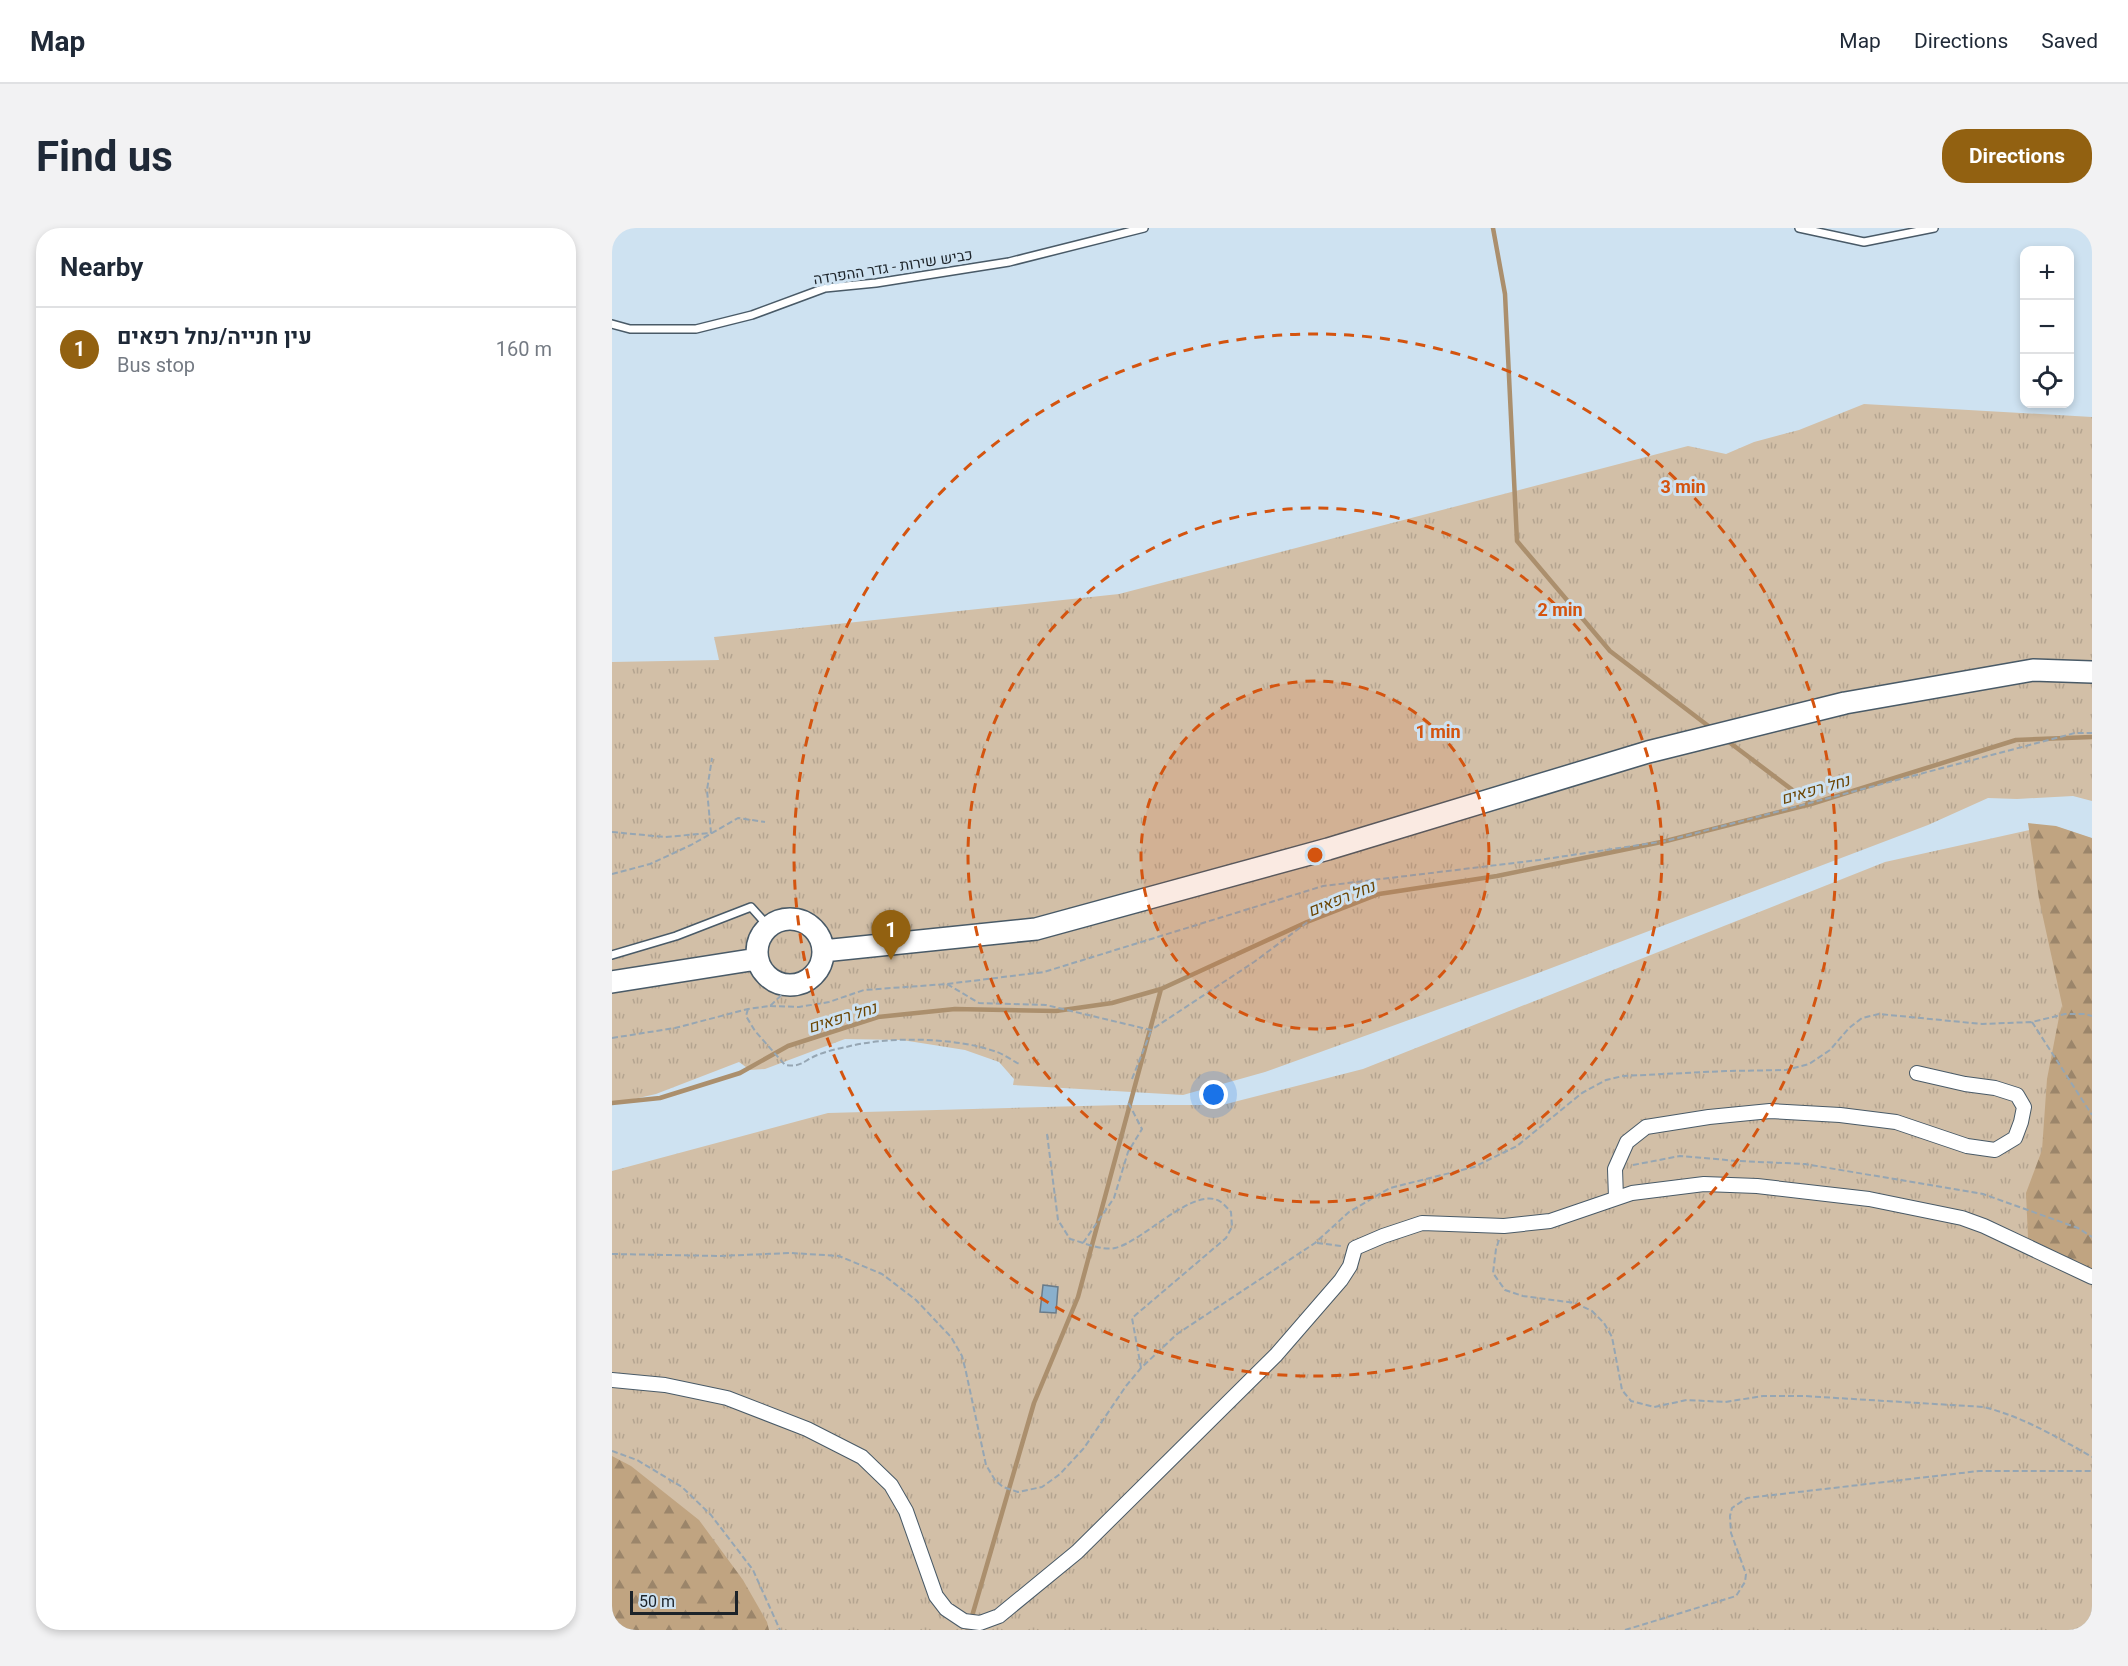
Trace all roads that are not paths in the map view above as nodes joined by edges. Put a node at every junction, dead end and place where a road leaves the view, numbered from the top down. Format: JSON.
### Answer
{"nodes":[{"id":1,"x":1144,"y":228,"type":"edge"},
{"id":2,"x":1798,"y":228,"type":"edge"},
{"id":3,"x":1934,"y":228,"type":"edge"},
{"id":4,"x":612,"y":324,"type":"edge"},
{"id":5,"x":2092,"y":672,"type":"edge"},
{"id":6,"x":769,"y":927,"type":"junction"},
{"id":7,"x":823,"y":951,"type":"junction"},
{"id":8,"x":612,"y":955,"type":"edge"},
{"id":9,"x":758,"y":960,"type":"junction"},
{"id":10,"x":612,"y":982,"type":"edge"},
{"id":11,"x":1917,"y":1073,"type":"dead end"},
{"id":12,"x":1616,"y":1198,"type":"junction"},
{"id":13,"x":2092,"y":1277,"type":"edge"},
{"id":14,"x":612,"y":1380,"type":"edge"}],
"edges":[{"from":1,"to":4,"type":"lane","name":"כביש שירות - גדר ההפרדה"},
{"from":2,"to":3,"type":"lane"},
{"from":5,"to":7,"type":"main road"},
{"from":6,"to":7,"type":"main road"},
{"from":6,"to":8,"type":"lane"},
{"from":6,"to":9,"type":"main road"},
{"from":7,"to":9,"type":"main road"},
{"from":9,"to":10,"type":"main road"},
{"from":11,"to":12,"type":"street"},
{"from":12,"to":13,"type":"street"},
{"from":12,"to":14,"type":"street"}]}
